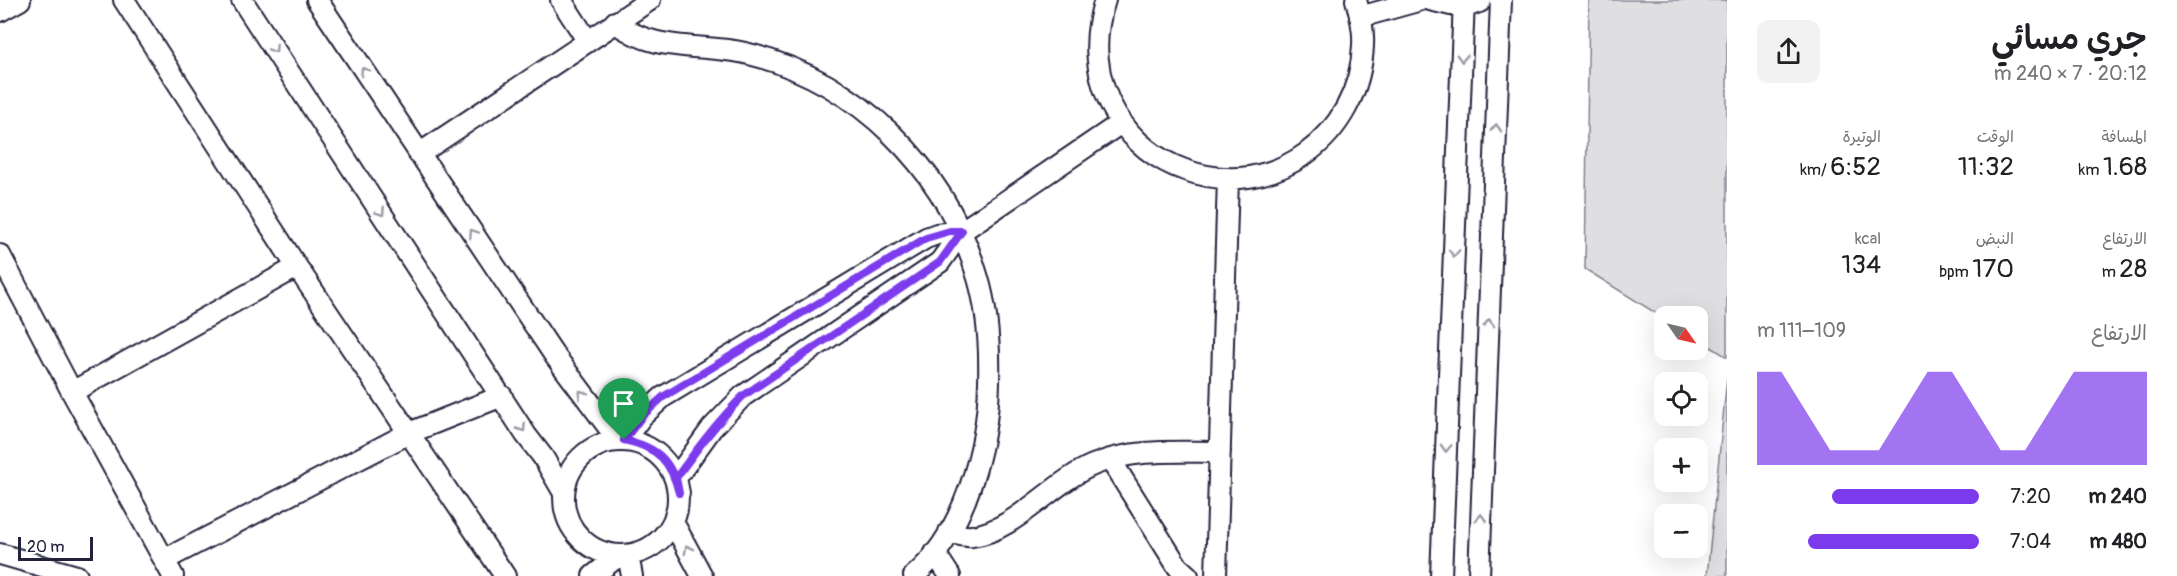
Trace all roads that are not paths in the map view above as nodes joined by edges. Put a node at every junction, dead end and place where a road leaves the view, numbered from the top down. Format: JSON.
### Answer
{"nodes":[{"id":1,"x":20,"y":0,"type":"edge"},
{"id":2,"x":124,"y":0,"type":"edge"},
{"id":3,"x":242,"y":0,"type":"edge"},
{"id":4,"x":317,"y":0,"type":"edge"},
{"id":5,"x":561,"y":0,"type":"edge"},
{"id":6,"x":650,"y":0,"type":"edge"},
{"id":7,"x":1105,"y":0,"type":"edge"},
{"id":8,"x":1421,"y":0,"type":"edge"},
{"id":9,"x":1430,"y":0,"type":"edge"},
{"id":10,"x":1501,"y":0,"type":"edge"},
{"id":11,"x":1469,"y":2,"type":"edge"},
{"id":12,"x":1358,"y":9,"type":"edge"},
{"id":13,"x":0,"y":11,"type":"edge"},
{"id":14,"x":615,"y":22,"type":"junction"},
{"id":15,"x":587,"y":40,"type":"junction"},
{"id":16,"x":1121,"y":123,"type":"junction"},
{"id":17,"x":419,"y":154,"type":"junction"},
{"id":18,"x":1228,"y":178,"type":"junction"},
{"id":19,"x":962,"y":231,"type":"junction"},
{"id":20,"x":0,"y":255,"type":"edge"},
{"id":21,"x":297,"y":267,"type":"junction"},
{"id":22,"x":72,"y":392,"type":"junction"},
{"id":23,"x":502,"y":396,"type":"junction"},
{"id":24,"x":409,"y":433,"type":"junction"},
{"id":25,"x":621,"y":440,"type":"junction"},
{"id":26,"x":1220,"y":452,"type":"junction"},
{"id":27,"x":1110,"y":459,"type":"junction"},
{"id":28,"x":679,"y":493,"type":"junction"},
{"id":29,"x":564,"y":494,"type":"junction"},
{"id":30,"x":673,"y":522,"type":"junction"},
{"id":31,"x":949,"y":532,"type":"junction"},
{"id":32,"x":935,"y":553,"type":"junction"},
{"id":33,"x":0,"y":554,"type":"edge"},
{"id":34,"x":623,"y":556,"type":"junction"},
{"id":35,"x":168,"y":568,"type":"edge"},
{"id":36,"x":76,"y":576,"type":"edge"},
{"id":37,"x":505,"y":576,"type":"edge"},
{"id":38,"x":593,"y":576,"type":"edge"},
{"id":39,"x":632,"y":576,"type":"edge"},
{"id":40,"x":702,"y":576,"type":"edge"},
{"id":41,"x":914,"y":576,"type":"edge"},
{"id":42,"x":950,"y":576,"type":"edge"},
{"id":43,"x":1188,"y":576,"type":"edge"},
{"id":44,"x":1216,"y":576,"type":"edge"},
{"id":45,"x":1442,"y":576,"type":"edge"},
{"id":46,"x":1479,"y":576,"type":"edge"}],
"edges":[{"from":1,"to":13,"type":"street"},
{"from":2,"to":21,"type":"street"},
{"from":3,"to":23,"type":"street","one_way":true},
{"from":17,"to":4,"type":"street","one_way":true},
{"from":5,"to":15,"type":"street"},
{"from":6,"to":14,"type":"street"},
{"from":7,"to":16,"type":"street"},
{"from":8,"to":12,"type":"street"},
{"from":9,"to":11,"type":"street"},
{"from":46,"to":10,"type":"street","one_way":true},
{"from":11,"to":45,"type":"street","one_way":true},
{"from":12,"to":18,"type":"street"},
{"from":14,"to":15,"type":"street"},
{"from":14,"to":19,"type":"street"},
{"from":15,"to":17,"type":"street"},
{"from":16,"to":18,"type":"street"},
{"from":16,"to":19,"type":"street"},
{"from":25,"to":17,"type":"street","one_way":true},
{"from":18,"to":26,"type":"street"},
{"from":19,"to":25,"type":"street"},
{"from":19,"to":28,"type":"street"},
{"from":19,"to":31,"type":"street"},
{"from":20,"to":22,"type":"street"},
{"from":21,"to":22,"type":"street"},
{"from":21,"to":24,"type":"street"},
{"from":22,"to":35,"type":"street"},
{"from":23,"to":24,"type":"street"},
{"from":23,"to":29,"type":"street","one_way":true},
{"from":24,"to":35,"type":"street"},
{"from":24,"to":37,"type":"street"},
{"from":25,"to":28,"type":"street"},
{"from":25,"to":29,"type":"street"},
{"from":26,"to":27,"type":"street"},
{"from":26,"to":44,"type":"street"},
{"from":27,"to":31,"type":"street"},
{"from":27,"to":43,"type":"street"},
{"from":28,"to":30,"type":"street"},
{"from":29,"to":34,"type":"street"},
{"from":30,"to":34,"type":"street"},
{"from":40,"to":30,"type":"street","one_way":true},
{"from":31,"to":32,"type":"street"},
{"from":32,"to":41,"type":"street"},
{"from":32,"to":42,"type":"street"},
{"from":33,"to":36,"type":"street"},
{"from":34,"to":38,"type":"street"},
{"from":34,"to":39,"type":"street"}]}
